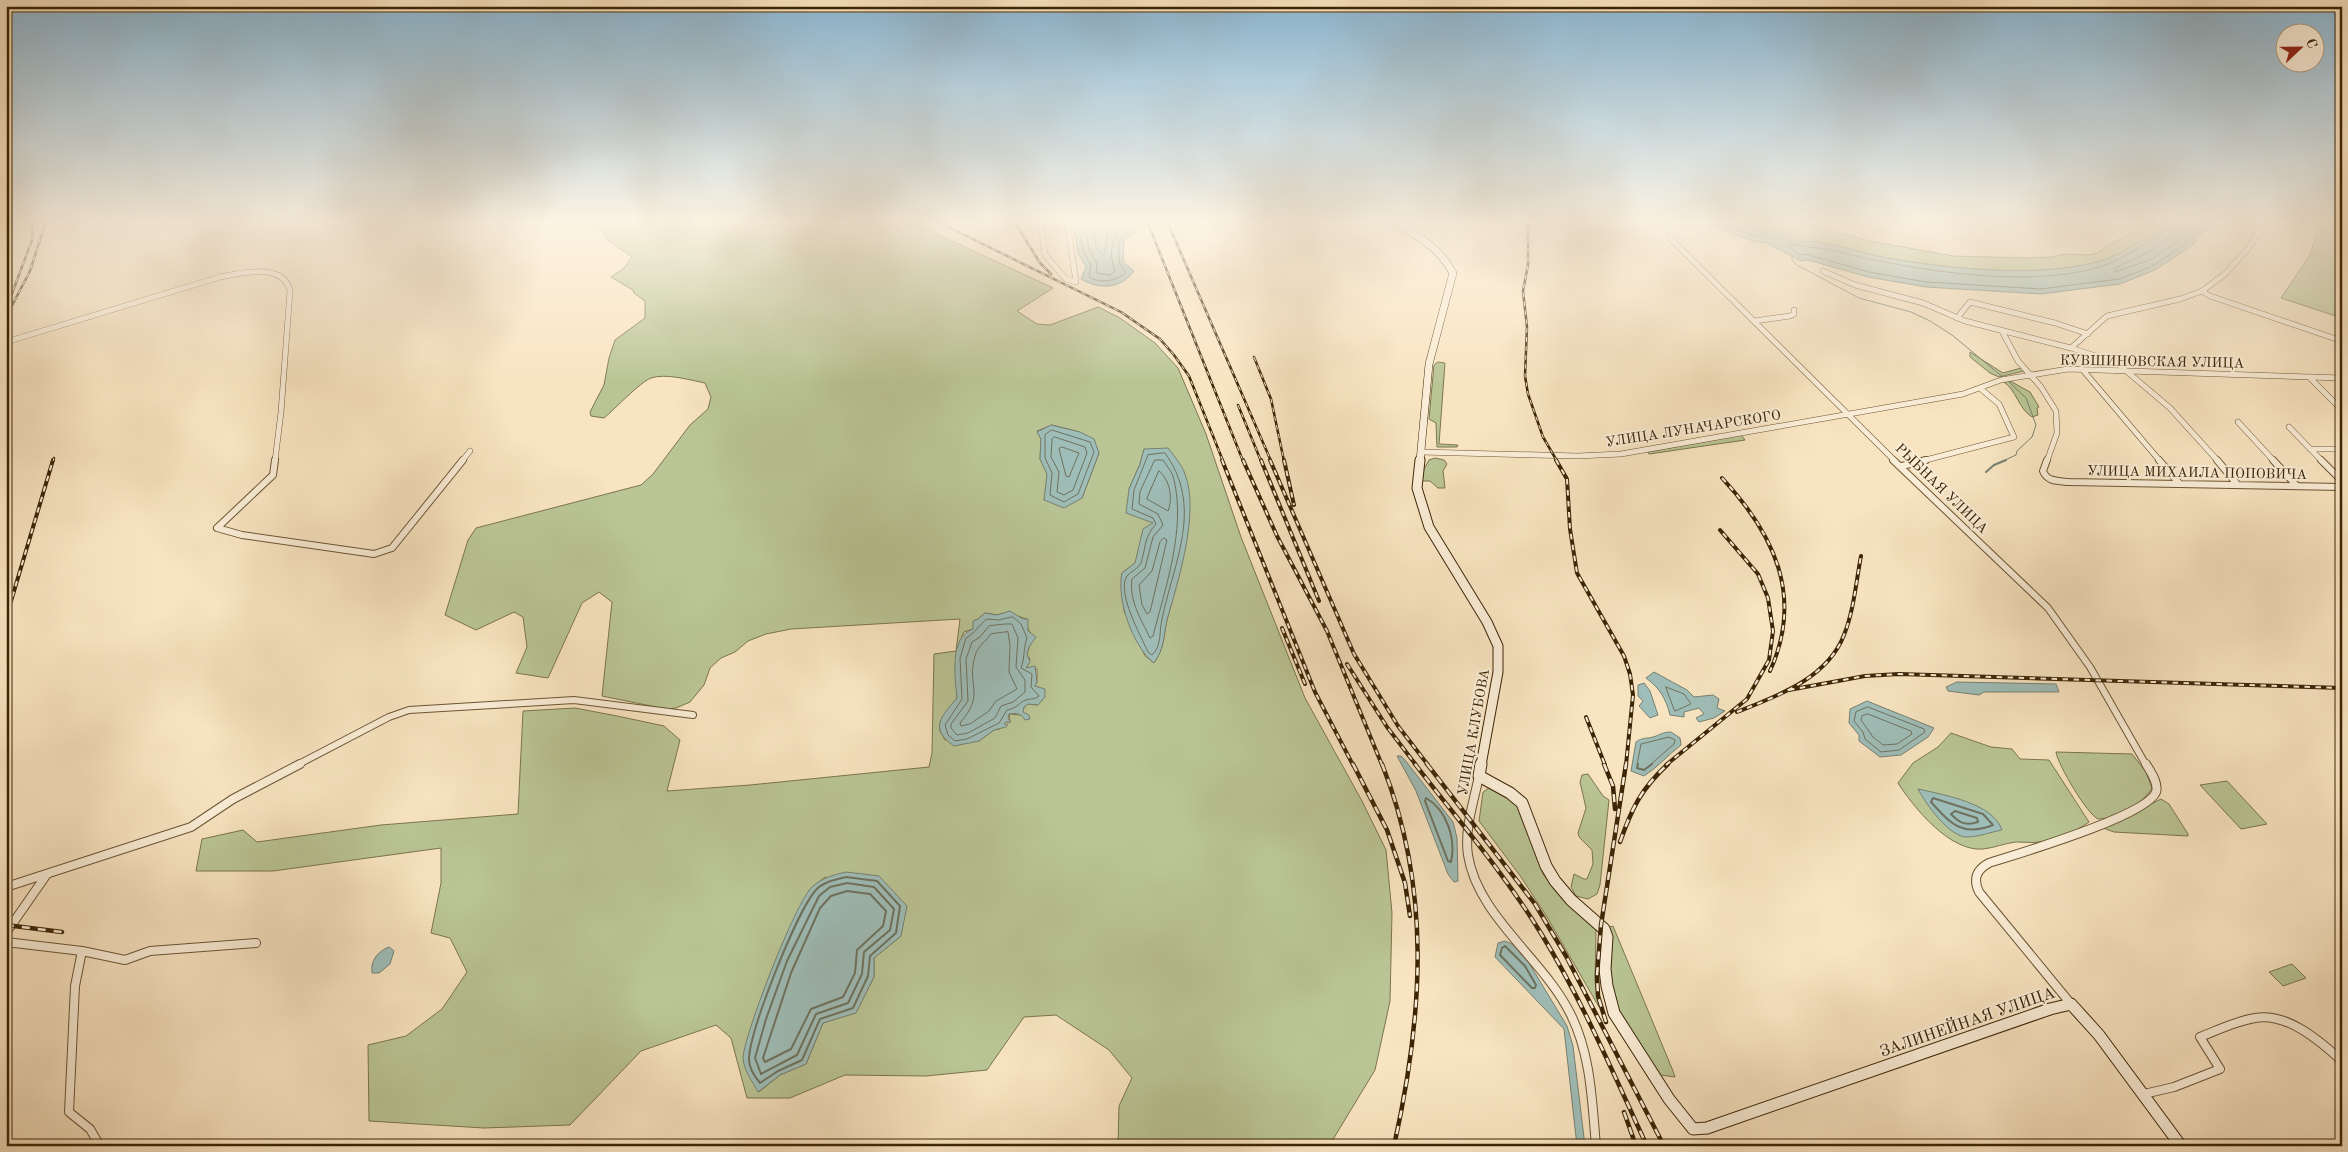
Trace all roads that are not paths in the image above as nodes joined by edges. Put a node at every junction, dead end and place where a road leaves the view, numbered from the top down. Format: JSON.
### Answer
{"nodes":[{"id":1,"x":245,"y":275,"type":"edge"},
{"id":2,"x":277,"y":275,"type":"edge"},
{"id":3,"x":1062,"y":275,"type":"edge"},
{"id":4,"x":1075,"y":275,"type":"edge"},
{"id":5,"x":1453,"y":275,"type":"edge"},
{"id":6,"x":1707,"y":275,"type":"edge"},
{"id":7,"x":1832,"y":275,"type":"edge"},
{"id":8,"x":2224,"y":275,"type":"edge"},
{"id":9,"x":2202,"y":291,"type":"junction"},
{"id":10,"x":1794,"y":310,"type":"dead end"},
{"id":11,"x":1957,"y":318,"type":"junction"},
{"id":12,"x":1754,"y":321,"type":"junction"},
{"id":13,"x":2002,"y":331,"type":"junction"},
{"id":14,"x":2088,"y":334,"type":"junction"},
{"id":15,"x":2342,"y":341,"type":"edge"},
{"id":16,"x":6,"y":342,"type":"edge"},
{"id":17,"x":2071,"y":348,"type":"junction"},
{"id":18,"x":2082,"y":368,"type":"junction"},
{"id":19,"x":2125,"y":370,"type":"junction"},
{"id":20,"x":2031,"y":374,"type":"junction"},
{"id":21,"x":2309,"y":377,"type":"junction"},
{"id":22,"x":2009,"y":378,"type":"joint"},
{"id":23,"x":2342,"y":378,"type":"edge"},
{"id":24,"x":2001,"y":380,"type":"joint"},
{"id":25,"x":1980,"y":389,"type":"junction"},
{"id":26,"x":2342,"y":410,"type":"edge"},
{"id":27,"x":1848,"y":414,"type":"junction"},
{"id":28,"x":2238,"y":422,"type":"dead end"},
{"id":29,"x":2289,"y":427,"type":"dead end"},
{"id":30,"x":2310,"y":449,"type":"junction"},
{"id":31,"x":2342,"y":449,"type":"edge"},
{"id":32,"x":470,"y":452,"type":"dead end"},
{"id":33,"x":1421,"y":452,"type":"junction"},
{"id":34,"x":1902,"y":466,"type":"junction"},
{"id":35,"x":2342,"y":481,"type":"edge"},
{"id":36,"x":2179,"y":483,"type":"junction"},
{"id":37,"x":2236,"y":484,"type":"junction"},
{"id":38,"x":2296,"y":485,"type":"junction"},
{"id":39,"x":2342,"y":487,"type":"edge"},
{"id":40,"x":693,"y":715,"type":"dead end"},
{"id":41,"x":1479,"y":776,"type":"junction"},
{"id":42,"x":2157,"y":786,"type":"joint"},
{"id":43,"x":47,"y":874,"type":"junction"},
{"id":44,"x":6,"y":887,"type":"edge"},
{"id":45,"x":6,"y":932,"type":"edge"},
{"id":46,"x":6,"y":942,"type":"edge"},
{"id":47,"x":256,"y":943,"type":"dead end"},
{"id":48,"x":82,"y":951,"type":"junction"},
{"id":49,"x":2071,"y":1004,"type":"junction"},
{"id":50,"x":2342,"y":1062,"type":"edge"},
{"id":51,"x":2144,"y":1094,"type":"junction"},
{"id":52,"x":100,"y":1146,"type":"edge"},
{"id":53,"x":1596,"y":1146,"type":"edge"},
{"id":54,"x":2181,"y":1146,"type":"edge"}],
"edges":[{"from":1,"to":16,"type":"street"},
{"from":2,"to":32,"type":"street"},
{"from":3,"to":4,"type":"street"},
{"from":5,"to":33,"type":"main road","name":"УЛИЦА КЛУБОВА"},
{"from":6,"to":12,"type":"street","name":"РЫБНАЯ УЛИЦА"},
{"from":7,"to":11,"type":"street"},
{"from":8,"to":9,"type":"street"},
{"from":9,"to":14,"type":"street"},
{"from":9,"to":15,"type":"street"},
{"from":10,"to":12,"type":"street"},
{"from":11,"to":13,"type":"street"},
{"from":11,"to":14,"type":"street"},
{"from":12,"to":27,"type":"street","name":"РЫБНАЯ УЛИЦА"},
{"from":13,"to":17,"type":"street"},
{"from":13,"to":20,"type":"street"},
{"from":14,"to":17,"type":"street"},
{"from":17,"to":19,"type":"street"},
{"from":18,"to":19,"type":"street","name":"КУВШИНОВСКАЯ УЛИЦА"},
{"from":18,"to":20,"type":"street","name":"КУВШИНОВСКАЯ УЛИЦА"},
{"from":18,"to":36,"type":"street"},
{"from":19,"to":21,"type":"street","name":"КУВШИНОВСКАЯ УЛИЦА"},
{"from":19,"to":37,"type":"street"},
{"from":20,"to":22,"type":"street","name":"КУВШИНОВСКАЯ УЛИЦА"},
{"from":20,"to":36,"type":"street","name":"УЛИЦА МИХАИЛА ПОПОВИЧА"},
{"from":21,"to":23,"type":"street","name":"КУВШИНОВСКАЯ УЛИЦА"},
{"from":21,"to":26,"type":"street"},
{"from":22,"to":24,"type":"street","name":"КУВШИНОВСКАЯ УЛИЦА"},
{"from":24,"to":25,"type":"street","name":"КУВШИНОВСКАЯ УЛИЦА"},
{"from":25,"to":27,"type":"street","name":"КУВШИНОВСКАЯ УЛИЦА"},
{"from":25,"to":34,"type":"street"},
{"from":27,"to":33,"type":"street","name":"УЛИЦА ЛУНАЧАРСКОГО"},
{"from":27,"to":34,"type":"street","name":"РЫБНАЯ УЛИЦА"},
{"from":28,"to":38,"type":"street"},
{"from":29,"to":30,"type":"street"},
{"from":30,"to":31,"type":"street"},
{"from":30,"to":35,"type":"street"},
{"from":33,"to":41,"type":"main road","name":"УЛИЦА КЛУБОВА"},
{"from":34,"to":42,"type":"street","name":"РЫБНАЯ УЛИЦА"},
{"from":36,"to":37,"type":"street","name":"УЛИЦА МИХАИЛА ПОПОВИЧА"},
{"from":37,"to":38,"type":"street","name":"УЛИЦА МИХАИЛА ПОПОВИЧА"},
{"from":38,"to":39,"type":"street","name":"УЛИЦА МИХАИЛА ПОПОВИЧА"},
{"from":40,"to":43,"type":"street"},
{"from":41,"to":49,"type":"main road","name":"ЗАЛИНЕЙНАЯ УЛИЦА"},
{"from":41,"to":53,"type":"street","name":"УЛИЦА КЛУБОВА"},
{"from":42,"to":49,"type":"street","name":"ЗАЛИНЕЙНАЯ УЛИЦА"},
{"from":43,"to":44,"type":"street"},
{"from":43,"to":45,"type":"street"},
{"from":46,"to":48,"type":"street"},
{"from":47,"to":48,"type":"street"},
{"from":48,"to":52,"type":"street"},
{"from":49,"to":51,"type":"main road"},
{"from":50,"to":51,"type":"street"},
{"from":51,"to":54,"type":"main road"}]}
